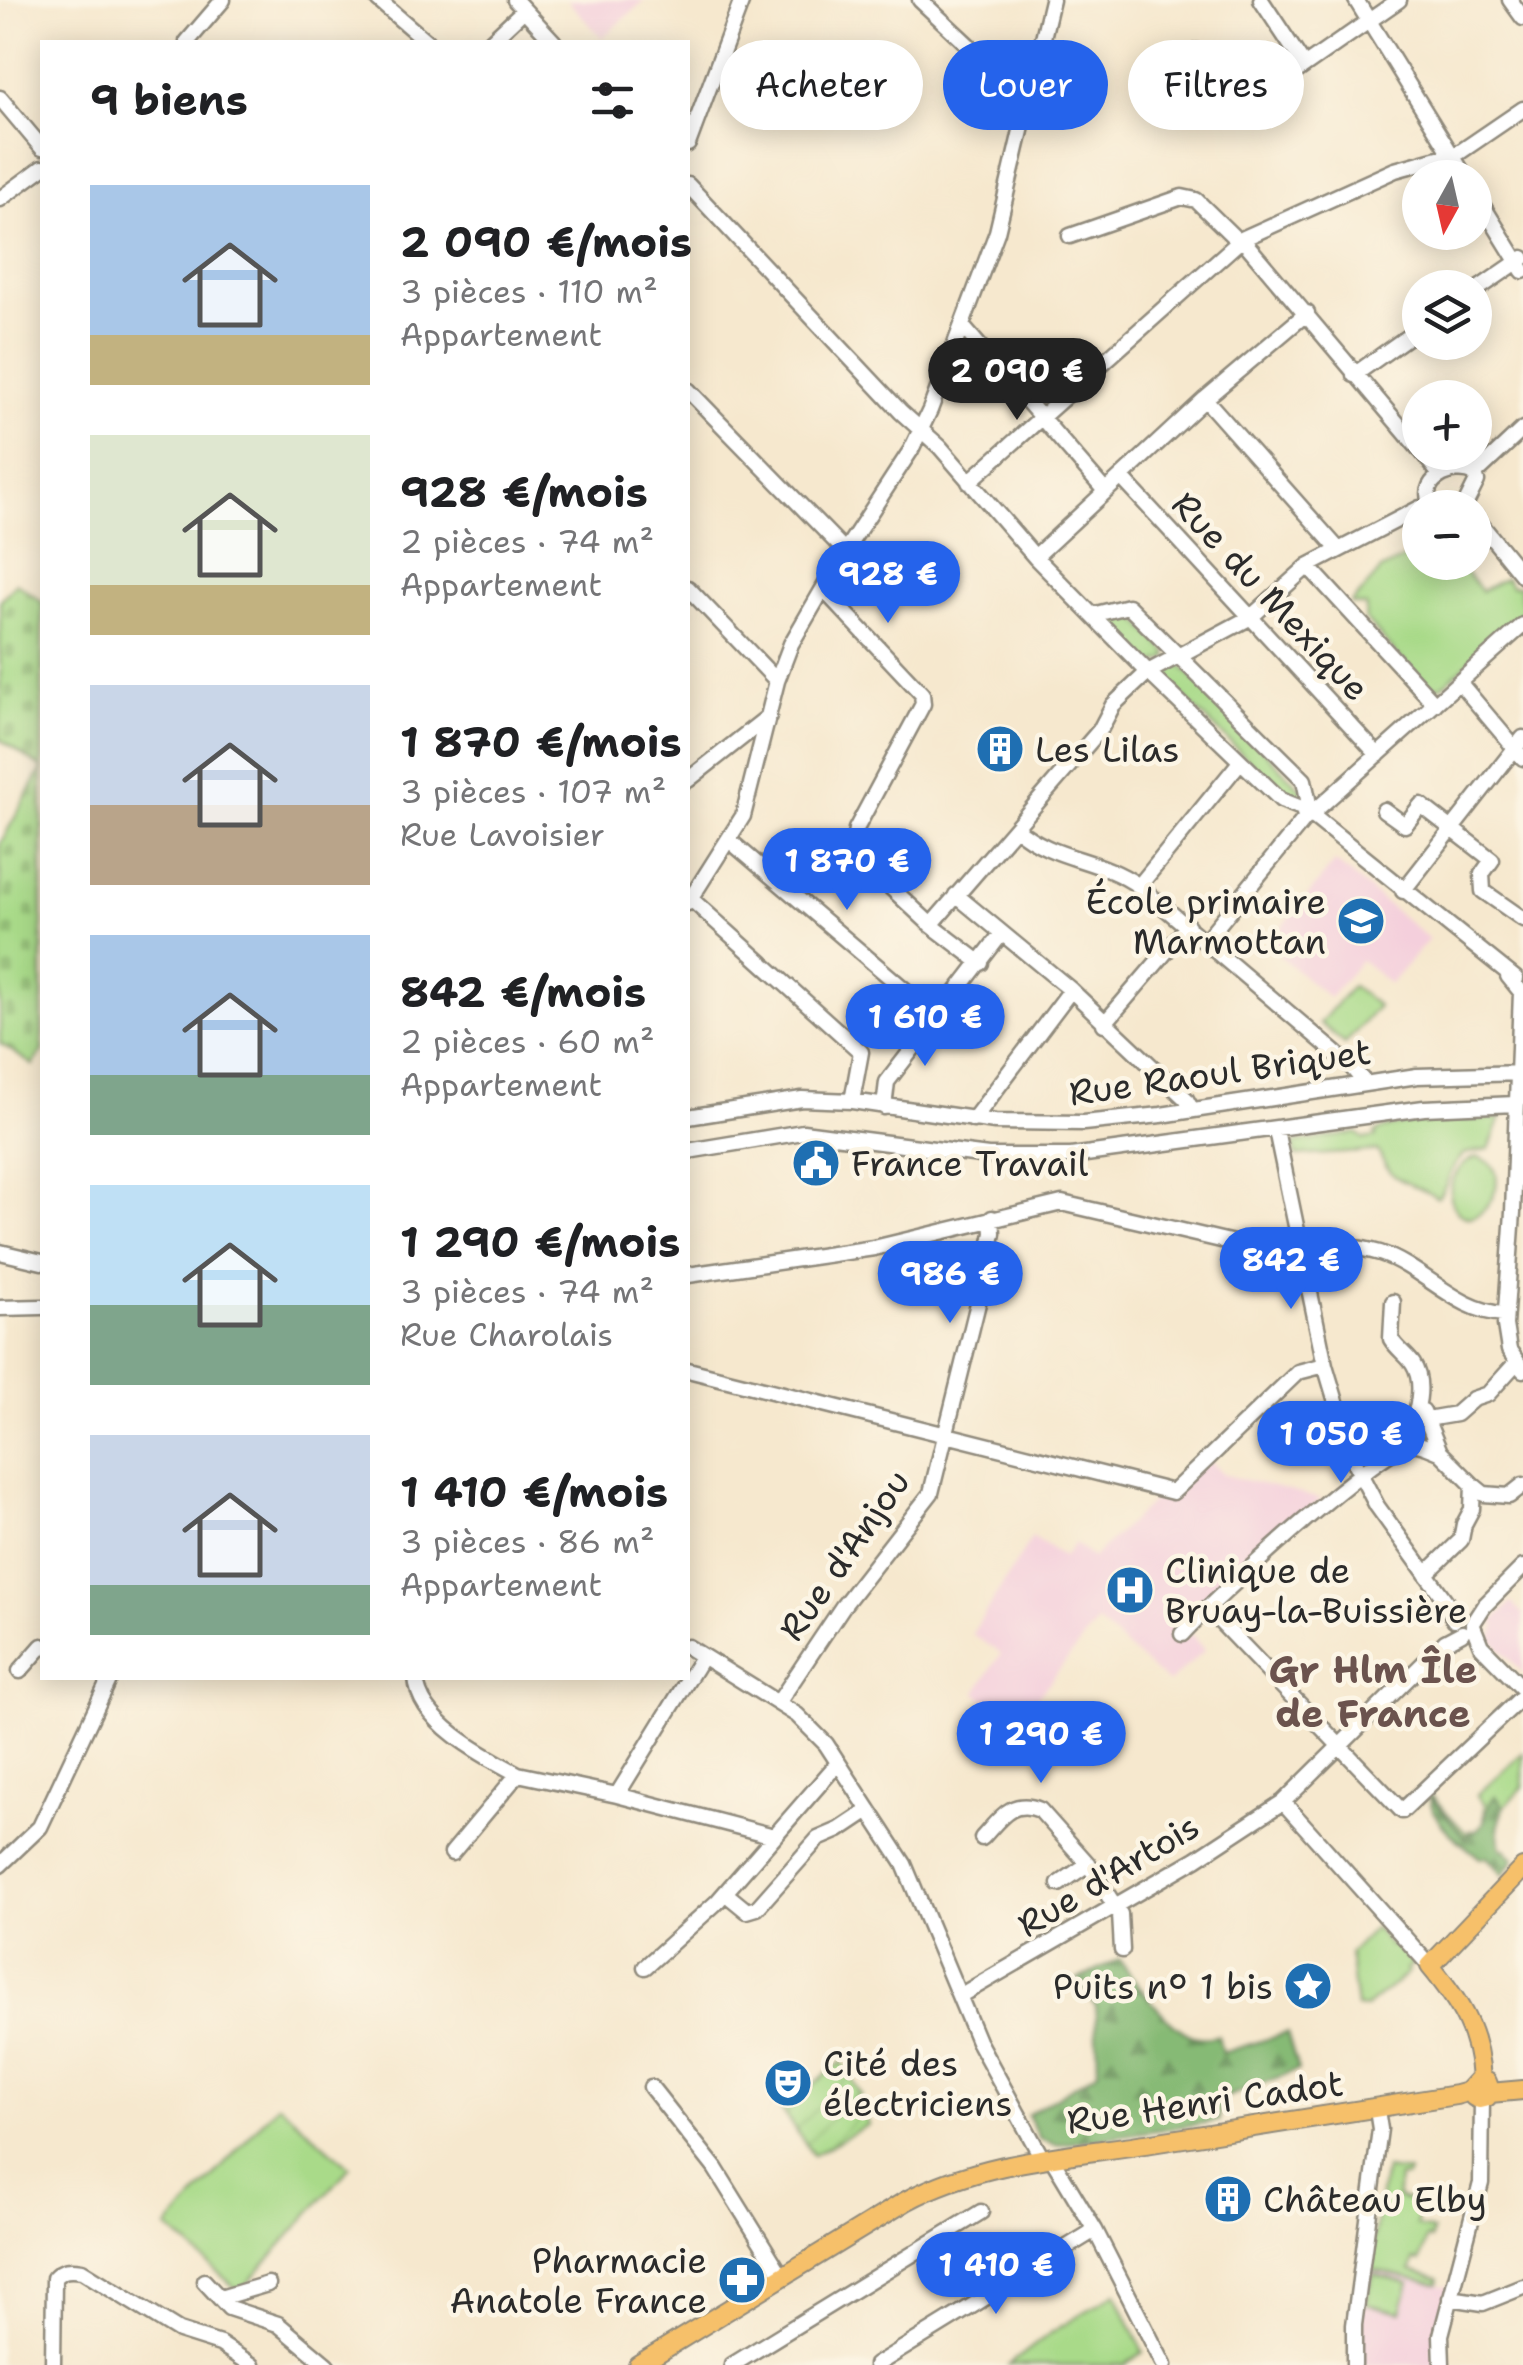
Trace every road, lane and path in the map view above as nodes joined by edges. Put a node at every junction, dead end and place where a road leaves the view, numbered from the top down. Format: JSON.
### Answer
{"nodes":[{"id":1,"x":223,"y":0,"type":"edge"},
{"id":2,"x":378,"y":0,"type":"edge"},
{"id":3,"x":742,"y":0,"type":"edge"},
{"id":4,"x":920,"y":0,"type":"edge"},
{"id":5,"x":947,"y":0,"type":"edge"},
{"id":6,"x":1052,"y":0,"type":"edge"},
{"id":7,"x":1261,"y":0,"type":"edge"},
{"id":8,"x":1356,"y":0,"type":"edge"},
{"id":9,"x":1399,"y":0,"type":"edge"},
{"id":10,"x":1510,"y":0,"type":"edge"},
{"id":11,"x":520,"y":5,"type":"edge"},
{"id":12,"x":937,"y":16,"type":"junction"},
{"id":13,"x":1523,"y":18,"type":"edge"},
{"id":14,"x":1370,"y":20,"type":"junction"},
{"id":15,"x":189,"y":40,"type":"edge"},
{"id":16,"x":425,"y":40,"type":"edge"},
{"id":17,"x":492,"y":40,"type":"edge"},
{"id":18,"x":552,"y":40,"type":"edge"},
{"id":19,"x":963,"y":40,"type":"edge"},
{"id":20,"x":1042,"y":40,"type":"edge"},
{"id":21,"x":1287,"y":40,"type":"edge"},
{"id":22,"x":1304,"y":65,"type":"edge"},
{"id":23,"x":0,"y":98,"type":"edge"},
{"id":24,"x":1523,"y":109,"type":"edge"},
{"id":25,"x":1021,"y":130,"type":"edge"},
{"id":26,"x":690,"y":139,"type":"edge"},
{"id":27,"x":40,"y":146,"type":"edge"},
{"id":28,"x":1452,"y":154,"type":"junction"},
{"id":29,"x":1456,"y":160,"type":"edge"},
{"id":30,"x":40,"y":169,"type":"edge"},
{"id":31,"x":690,"y":187,"type":"edge"},
{"id":32,"x":0,"y":199,"type":"edge"},
{"id":33,"x":1492,"y":219,"type":"edge"},
{"id":34,"x":1070,"y":236,"type":"dead end"},
{"id":35,"x":1240,"y":240,"type":"junction"},
{"id":36,"x":1521,"y":264,"type":"edge"},
{"id":37,"x":1492,"y":281,"type":"edge"},
{"id":38,"x":1307,"y":313,"type":"junction"},
{"id":39,"x":963,"y":327,"type":"junction"},
{"id":40,"x":1402,"y":341,"type":"edge"},
{"id":41,"x":1354,"y":374,"type":"junction"},
{"id":42,"x":690,"y":392,"type":"edge"},
{"id":43,"x":1205,"y":399,"type":"junction"},
{"id":44,"x":1042,"y":418,"type":"junction"},
{"id":45,"x":921,"y":429,"type":"junction"},
{"id":46,"x":1402,"y":430,"type":"edge"},
{"id":47,"x":1522,"y":434,"type":"edge"},
{"id":48,"x":1435,"y":470,"type":"edge"},
{"id":49,"x":1475,"y":474,"type":"junction"},
{"id":50,"x":1440,"y":476,"type":"junction"},
{"id":51,"x":1121,"y":477,"type":"junction"},
{"id":52,"x":970,"y":482,"type":"junction"},
{"id":53,"x":1429,"y":490,"type":"edge"},
{"id":54,"x":1475,"y":490,"type":"edge"},
{"id":55,"x":1104,"y":491,"type":"junction"},
{"id":56,"x":1402,"y":517,"type":"edge"},
{"id":57,"x":1492,"y":540,"type":"edge"},
{"id":58,"x":1338,"y":548,"type":"junction"},
{"id":59,"x":845,"y":551,"type":"junction"},
{"id":60,"x":1036,"y":557,"type":"junction"},
{"id":61,"x":1308,"y":566,"type":"junction"},
{"id":62,"x":1523,"y":576,"type":"edge"},
{"id":63,"x":824,"y":589,"type":"junction"},
{"id":64,"x":690,"y":590,"type":"edge"},
{"id":65,"x":1092,"y":615,"type":"junction"},
{"id":66,"x":1251,"y":617,"type":"junction"},
{"id":67,"x":1523,"y":625,"type":"edge"},
{"id":68,"x":1179,"y":654,"type":"junction"},
{"id":69,"x":1148,"y":672,"type":"junction"},
{"id":70,"x":777,"y":681,"type":"junction"},
{"id":71,"x":1459,"y":682,"type":"junction"},
{"id":72,"x":1435,"y":704,"type":"junction"},
{"id":73,"x":769,"y":716,"type":"junction"},
{"id":74,"x":1520,"y":748,"type":"edge"},
{"id":75,"x":1378,"y":755,"type":"junction"},
{"id":76,"x":1240,"y":762,"type":"junction"},
{"id":77,"x":690,"y":778,"type":"edge"},
{"id":78,"x":1384,"y":810,"type":"dead end"},
{"id":79,"x":1310,"y":811,"type":"junction"},
{"id":80,"x":1016,"y":828,"type":"junction"},
{"id":81,"x":1451,"y":828,"type":"junction"},
{"id":82,"x":730,"y":840,"type":"junction"},
{"id":83,"x":1139,"y":886,"type":"junction"},
{"id":84,"x":1402,"y":891,"type":"junction"},
{"id":85,"x":956,"y":895,"type":"junction"},
{"id":86,"x":690,"y":900,"type":"edge"},
{"id":87,"x":690,"y":902,"type":"edge"},
{"id":88,"x":1523,"y":919,"type":"edge"},
{"id":89,"x":931,"y":925,"type":"junction"},
{"id":90,"x":1188,"y":926,"type":"junction"},
{"id":91,"x":1002,"y":933,"type":"junction"},
{"id":92,"x":1205,"y":941,"type":"junction"},
{"id":93,"x":980,"y":963,"type":"junction"},
{"id":94,"x":1508,"y":976,"type":"junction"},
{"id":95,"x":1523,"y":985,"type":"edge"},
{"id":96,"x":1070,"y":990,"type":"junction"},
{"id":97,"x":938,"y":1018,"type":"junction"},
{"id":98,"x":1104,"y":1024,"type":"junction"},
{"id":99,"x":1520,"y":1073,"type":"edge"},
{"id":100,"x":1366,"y":1083,"type":"junction"},
{"id":101,"x":852,"y":1101,"type":"junction"},
{"id":102,"x":1516,"y":1104,"type":"junction"},
{"id":103,"x":884,"y":1107,"type":"junction"},
{"id":104,"x":1192,"y":1110,"type":"junction"},
{"id":105,"x":690,"y":1117,"type":"edge"},
{"id":106,"x":973,"y":1120,"type":"junction"},
{"id":107,"x":1277,"y":1136,"type":"junction"},
{"id":108,"x":690,"y":1151,"type":"edge"},
{"id":109,"x":1523,"y":1151,"type":"edge"},
{"id":110,"x":1513,"y":1212,"type":"junction"},
{"id":111,"x":992,"y":1218,"type":"junction"},
{"id":112,"x":1300,"y":1249,"type":"junction"},
{"id":113,"x":0,"y":1252,"type":"edge"},
{"id":114,"x":40,"y":1262,"type":"edge"},
{"id":115,"x":690,"y":1273,"type":"edge"},
{"id":116,"x":1393,"y":1302,"type":"dead end"},
{"id":117,"x":40,"y":1307,"type":"edge"},
{"id":118,"x":0,"y":1308,"type":"edge"},
{"id":119,"x":1505,"y":1314,"type":"junction"},
{"id":120,"x":1325,"y":1365,"type":"junction"},
{"id":121,"x":1520,"y":1367,"type":"edge"},
{"id":122,"x":690,"y":1371,"type":"edge"},
{"id":123,"x":1418,"y":1401,"type":"junction"},
{"id":124,"x":1426,"y":1419,"type":"junction"},
{"id":125,"x":945,"y":1435,"type":"junction"},
{"id":126,"x":1406,"y":1445,"type":"junction"},
{"id":127,"x":1440,"y":1452,"type":"junction"},
{"id":128,"x":1360,"y":1476,"type":"junction"},
{"id":129,"x":1473,"y":1485,"type":"junction"},
{"id":130,"x":1523,"y":1485,"type":"edge"},
{"id":131,"x":1523,"y":1567,"type":"edge"},
{"id":132,"x":1426,"y":1574,"type":"junction"},
{"id":133,"x":1207,"y":1608,"type":"junction"},
{"id":134,"x":1464,"y":1624,"type":"junction"},
{"id":135,"x":1182,"y":1634,"type":"dead end"},
{"id":136,"x":40,"y":1648,"type":"edge"},
{"id":137,"x":690,"y":1648,"type":"edge"},
{"id":138,"x":702,"y":1656,"type":"junction"},
{"id":139,"x":20,"y":1671,"type":"dead end"},
{"id":140,"x":690,"y":1676,"type":"edge"},
{"id":141,"x":109,"y":1680,"type":"edge"},
{"id":142,"x":416,"y":1680,"type":"edge"},
{"id":143,"x":687,"y":1680,"type":"edge"},
{"id":144,"x":1523,"y":1693,"type":"edge"},
{"id":145,"x":778,"y":1702,"type":"junction"},
{"id":146,"x":1339,"y":1747,"type":"junction"},
{"id":147,"x":838,"y":1763,"type":"junction"},
{"id":148,"x":518,"y":1774,"type":"junction"},
{"id":149,"x":617,"y":1795,"type":"junction"},
{"id":150,"x":1283,"y":1802,"type":"junction"},
{"id":151,"x":869,"y":1810,"type":"junction"},
{"id":152,"x":774,"y":1836,"type":"junction"},
{"id":153,"x":982,"y":1838,"type":"dead end"},
{"id":154,"x":452,"y":1853,"type":"dead end"},
{"id":155,"x":1088,"y":1864,"type":"junction"},
{"id":156,"x":0,"y":1865,"type":"edge"},
{"id":157,"x":1523,"y":1868,"type":"edge"},
{"id":158,"x":1059,"y":1884,"type":"dead end"},
{"id":159,"x":725,"y":1893,"type":"junction"},
{"id":160,"x":1109,"y":1910,"type":"junction"},
{"id":161,"x":1122,"y":1950,"type":"dead end"},
{"id":162,"x":1430,"y":1966,"type":"junction"},
{"id":163,"x":645,"y":1967,"type":"dead end"},
{"id":164,"x":961,"y":1995,"type":"junction"},
{"id":165,"x":651,"y":2087,"type":"dead end"},
{"id":166,"x":1523,"y":2090,"type":"edge"},
{"id":167,"x":1480,"y":2092,"type":"junction"},
{"id":168,"x":1374,"y":2116,"type":"junction"},
{"id":169,"x":1047,"y":2158,"type":"junction"},
{"id":170,"x":981,"y":2212,"type":"dead end"},
{"id":171,"x":1095,"y":2230,"type":"junction"},
{"id":172,"x":782,"y":2276,"type":"junction"},
{"id":173,"x":204,"y":2281,"type":"dead end"},
{"id":174,"x":268,"y":2284,"type":"dead end"},
{"id":175,"x":1523,"y":2287,"type":"edge"},
{"id":176,"x":220,"y":2298,"type":"junction"},
{"id":177,"x":1450,"y":2298,"type":"junction"},
{"id":178,"x":53,"y":2365,"type":"edge"},
{"id":179,"x":252,"y":2365,"type":"edge"},
{"id":180,"x":327,"y":2365,"type":"edge"},
{"id":181,"x":638,"y":2365,"type":"edge"},
{"id":182,"x":732,"y":2365,"type":"edge"},
{"id":183,"x":876,"y":2365,"type":"edge"},
{"id":184,"x":1164,"y":2365,"type":"edge"},
{"id":185,"x":1354,"y":2365,"type":"edge"},
{"id":186,"x":1442,"y":2365,"type":"edge"}],
"edges":[{"from":1,"to":15,"type":"street"},
{"from":2,"to":16,"type":"street"},
{"from":3,"to":26,"type":"street"},
{"from":4,"to":12,"type":"street"},
{"from":5,"to":12,"type":"street"},
{"from":6,"to":20,"type":"street"},
{"from":7,"to":21,"type":"street"},
{"from":8,"to":14,"type":"street"},
{"from":9,"to":14,"type":"street"},
{"from":10,"to":13,"type":"street"},
{"from":11,"to":17,"type":"street"},
{"from":11,"to":18,"type":"street"},
{"from":12,"to":19,"type":"street"},
{"from":14,"to":22,"type":"street"},
{"from":14,"to":28,"type":"street"},
{"from":23,"to":27,"type":"street"},
{"from":24,"to":28,"type":"street"},
{"from":25,"to":39,"type":"street"},
{"from":28,"to":29,"type":"street"},
{"from":28,"to":35,"type":"street"},
{"from":30,"to":32,"type":"street"},
{"from":31,"to":45,"type":"street"},
{"from":33,"to":36,"type":"street"},
{"from":34,"to":35,"type":"street"},
{"from":35,"to":38,"type":"street"},
{"from":35,"to":44,"type":"street"},
{"from":36,"to":37,"type":"street"},
{"from":38,"to":41,"type":"street"},
{"from":38,"to":43,"type":"street"},
{"from":39,"to":44,"type":"street"},
{"from":39,"to":45,"type":"street"},
{"from":40,"to":41,"type":"street"},
{"from":41,"to":46,"type":"street"},
{"from":42,"to":59,"type":"street"},
{"from":43,"to":51,"type":"street"},
{"from":43,"to":58,"type":"street"},
{"from":44,"to":52,"type":"street"},
{"from":44,"to":55,"type":"street"},
{"from":45,"to":52,"type":"street"},
{"from":45,"to":59,"type":"street"},
{"from":47,"to":49,"type":"street"},
{"from":48,"to":50,"type":"street"},
{"from":49,"to":50,"type":"street"},
{"from":49,"to":54,"type":"street"},
{"from":50,"to":53,"type":"street"},
{"from":51,"to":55,"type":"street"},
{"from":51,"to":66,"type":"street","name":"Rue du Mexique"},
{"from":52,"to":60,"type":"street"},
{"from":55,"to":60,"type":"street"},
{"from":56,"to":58,"type":"street"},
{"from":57,"to":62,"type":"street"},
{"from":58,"to":61,"type":"street"},
{"from":59,"to":63,"type":"street"},
{"from":60,"to":65,"type":"street"},
{"from":61,"to":66,"type":"street"},
{"from":61,"to":72,"type":"street"},
{"from":63,"to":70,"type":"street"},
{"from":63,"to":89,"type":"street"},
{"from":64,"to":70,"type":"street"},
{"from":65,"to":68,"type":"street"},
{"from":65,"to":69,"type":"street"},
{"from":66,"to":68,"type":"street"},
{"from":66,"to":75,"type":"street","name":"Rue du Mexique"},
{"from":67,"to":71,"type":"street"},
{"from":68,"to":69,"type":"street"},
{"from":68,"to":79,"type":"street"},
{"from":69,"to":76,"type":"street"},
{"from":69,"to":80,"type":"street"},
{"from":70,"to":73,"type":"street"},
{"from":71,"to":72,"type":"street"},
{"from":71,"to":74,"type":"street"},
{"from":72,"to":75,"type":"street"},
{"from":73,"to":77,"type":"street"},
{"from":73,"to":82,"type":"street"},
{"from":74,"to":81,"type":"street"},
{"from":75,"to":79,"type":"street"},
{"from":76,"to":79,"type":"street"},
{"from":76,"to":83,"type":"street"},
{"from":78,"to":81,"type":"street"},
{"from":79,"to":84,"type":"street"},
{"from":79,"to":92,"type":"street"},
{"from":80,"to":83,"type":"street"},
{"from":80,"to":85,"type":"street"},
{"from":81,"to":84,"type":"street"},
{"from":81,"to":88,"type":"street"},
{"from":82,"to":86,"type":"street"},
{"from":82,"to":97,"type":"street"},
{"from":83,"to":90,"type":"street"},
{"from":84,"to":94,"type":"street"},
{"from":85,"to":89,"type":"street"},
{"from":85,"to":91,"type":"street"},
{"from":87,"to":101,"type":"street"},
{"from":89,"to":93,"type":"street"},
{"from":90,"to":92,"type":"street"},
{"from":90,"to":98,"type":"street"},
{"from":91,"to":93,"type":"street"},
{"from":91,"to":96,"type":"street"},
{"from":92,"to":100,"type":"street"},
{"from":93,"to":97,"type":"street"},
{"from":94,"to":95,"type":"street"},
{"from":94,"to":99,"type":"street"},
{"from":96,"to":98,"type":"street"},
{"from":96,"to":106,"type":"street"},
{"from":97,"to":103,"type":"street"},
{"from":98,"to":104,"type":"street"},
{"from":99,"to":100,"type":"street","name":"Rue Raoul Briquet"},
{"from":99,"to":102,"type":"street"},
{"from":100,"to":104,"type":"street","name":"Rue Raoul Briquet"},
{"from":101,"to":103,"type":"street","name":"Rue Raoul Briquet"},
{"from":101,"to":105,"type":"street","name":"Rue Raoul Briquet"},
{"from":102,"to":107,"type":"street"},
{"from":102,"to":110,"type":"street"},
{"from":103,"to":106,"type":"street","name":"Rue Raoul Briquet"},
{"from":104,"to":106,"type":"street","name":"Rue Raoul Briquet"},
{"from":107,"to":108,"type":"street"},
{"from":107,"to":112,"type":"street"},
{"from":109,"to":110,"type":"street"},
{"from":110,"to":119,"type":"street"},
{"from":111,"to":112,"type":"street"},
{"from":111,"to":115,"type":"street"},
{"from":111,"to":125,"type":"street","name":"Rue d'Anjou"},
{"from":112,"to":119,"type":"street"},
{"from":112,"to":120,"type":"street"},
{"from":113,"to":114,"type":"street"},
{"from":116,"to":123,"type":"street"},
{"from":117,"to":118,"type":"street"},
{"from":119,"to":121,"type":"street"},
{"from":120,"to":125,"type":"street"},
{"from":120,"to":128,"type":"street"},
{"from":121,"to":124,"type":"street"},
{"from":122,"to":125,"type":"street"},
{"from":123,"to":124,"type":"street"},
{"from":123,"to":126,"type":"street"},
{"from":124,"to":127,"type":"street"},
{"from":125,"to":145,"type":"street","name":"Rue d'Anjou"},
{"from":126,"to":127,"type":"street"},
{"from":126,"to":128,"type":"street"},
{"from":127,"to":129,"type":"street"},
{"from":128,"to":132,"type":"street"},
{"from":128,"to":133,"type":"street"},
{"from":129,"to":130,"type":"street"},
{"from":129,"to":132,"type":"street"},
{"from":131,"to":134,"type":"street","name":"Rue d'Artois"},
{"from":132,"to":134,"type":"street"},
{"from":133,"to":135,"type":"street"},
{"from":133,"to":146,"type":"street"},
{"from":134,"to":144,"type":"street"},
{"from":134,"to":146,"type":"street","name":"Rue d'Artois"},
{"from":136,"to":139,"type":"street"},
{"from":137,"to":138,"type":"street"},
{"from":138,"to":140,"type":"street"},
{"from":138,"to":145,"type":"street"},
{"from":141,"to":156,"type":"street"},
{"from":142,"to":148,"type":"street"},
{"from":143,"to":149,"type":"street"},
{"from":144,"to":146,"type":"street"},
{"from":145,"to":147,"type":"street"},
{"from":146,"to":150,"type":"street","name":"Rue d'Artois"},
{"from":147,"to":151,"type":"street"},
{"from":147,"to":152,"type":"street"},
{"from":148,"to":149,"type":"street"},
{"from":148,"to":154,"type":"street"},
{"from":149,"to":152,"type":"street"},
{"from":150,"to":160,"type":"street","name":"Rue d'Artois"},
{"from":150,"to":162,"type":"street"},
{"from":151,"to":159,"type":"street"},
{"from":151,"to":164,"type":"street"},
{"from":152,"to":159,"type":"street"},
{"from":153,"to":155,"type":"street"},
{"from":155,"to":158,"type":"street"},
{"from":155,"to":160,"type":"street"},
{"from":157,"to":162,"type":"main road"},
{"from":159,"to":163,"type":"street"},
{"from":160,"to":161,"type":"street"},
{"from":160,"to":164,"type":"street","name":"Rue d'Artois"},
{"from":162,"to":167,"type":"main road"},
{"from":164,"to":169,"type":"street"},
{"from":165,"to":172,"type":"street"},
{"from":166,"to":167,"type":"main road","name":"Rue Henri Cadot"},
{"from":167,"to":168,"type":"main road","name":"Rue Henri Cadot"},
{"from":167,"to":177,"type":"street"},
{"from":168,"to":169,"type":"main road","name":"Rue Henri Cadot"},
{"from":168,"to":185,"type":"street"},
{"from":169,"to":171,"type":"street"},
{"from":169,"to":172,"type":"main road","name":"Rue Henri Cadot"},
{"from":170,"to":182,"type":"street"},
{"from":171,"to":183,"type":"street"},
{"from":171,"to":184,"type":"street"},
{"from":172,"to":181,"type":"main road","name":"Rue Henri Cadot"},
{"from":173,"to":176,"type":"street"},
{"from":174,"to":176,"type":"street"},
{"from":175,"to":177,"type":"street"},
{"from":176,"to":180,"type":"street"},
{"from":177,"to":186,"type":"street"},
{"from":178,"to":179,"type":"street"}]}
